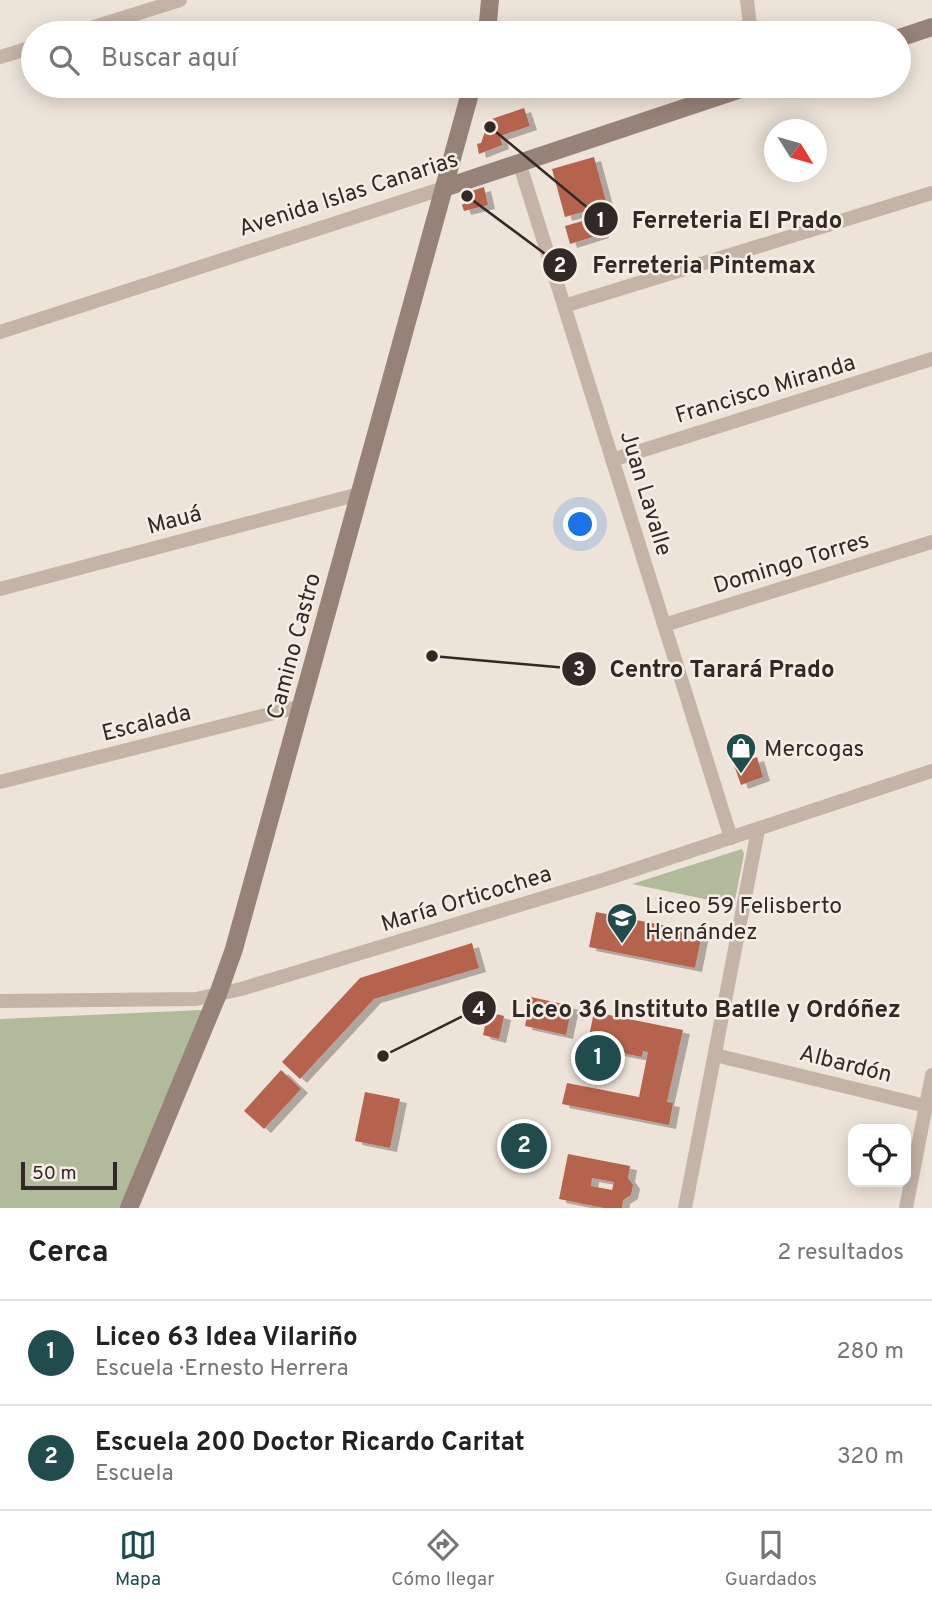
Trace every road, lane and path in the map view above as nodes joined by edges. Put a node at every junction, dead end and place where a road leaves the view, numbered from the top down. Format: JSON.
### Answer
{"nodes":[{"id":1,"x":180,"y":0,"type":"edge"},
{"id":2,"x":490,"y":0,"type":"edge"},
{"id":3,"x":747,"y":0,"type":"edge"},
{"id":4,"x":113,"y":21,"type":"edge"},
{"id":5,"x":487,"y":21,"type":"edge"},
{"id":6,"x":750,"y":21,"type":"edge"},
{"id":7,"x":932,"y":29,"type":"edge"},
{"id":8,"x":911,"y":35,"type":"edge"},
{"id":9,"x":21,"y":51,"type":"edge"},
{"id":10,"x":0,"y":57,"type":"edge"},
{"id":11,"x":469,"y":98,"type":"edge"},
{"id":12,"x":714,"y":98,"type":"edge"},
{"id":13,"x":519,"y":162,"type":"junction"},
{"id":14,"x":444,"y":188,"type":"junction"},
{"id":15,"x":932,"y":193,"type":"edge"},
{"id":16,"x":564,"y":306,"type":"junction"},
{"id":17,"x":0,"y":332,"type":"edge"},
{"id":18,"x":932,"y":359,"type":"edge"},
{"id":19,"x":612,"y":460,"type":"junction"},
{"id":20,"x":359,"y":494,"type":"junction"},
{"id":21,"x":932,"y":542,"type":"edge"},
{"id":22,"x":0,"y":589,"type":"edge"},
{"id":23,"x":664,"y":625,"type":"junction"},
{"id":24,"x":302,"y":706,"type":"junction"},
{"id":25,"x":932,"y":771,"type":"edge"},
{"id":26,"x":0,"y":782,"type":"edge"},
{"id":27,"x":758,"y":830,"type":"junction"},
{"id":28,"x":731,"y":838,"type":"junction"},
{"id":29,"x":218,"y":995,"type":"junction"},
{"id":30,"x":0,"y":1001,"type":"edge"},
{"id":31,"x":715,"y":1055,"type":"junction"},
{"id":32,"x":932,"y":1075,"type":"edge"},
{"id":33,"x":926,"y":1106,"type":"junction"},
{"id":34,"x":129,"y":1208,"type":"edge"},
{"id":35,"x":685,"y":1208,"type":"edge"},
{"id":36,"x":906,"y":1208,"type":"edge"}],
"edges":[{"from":1,"to":4,"type":"street"},
{"from":2,"to":5,"type":"street"},
{"from":3,"to":6,"type":"street"},
{"from":7,"to":8,"type":"street"},
{"from":9,"to":10,"type":"street"},
{"from":11,"to":14,"type":"street","name":"Camino Castro"},
{"from":12,"to":13,"type":"street","name":"Avenida Islas Canarias"},
{"from":13,"to":14,"type":"street","name":"Avenida Islas Canarias"},
{"from":13,"to":16,"type":"street","name":"Juan Lavalle"},
{"from":14,"to":17,"type":"street","name":"Avenida Islas Canarias"},
{"from":14,"to":20,"type":"street","name":"Camino Castro"},
{"from":15,"to":16,"type":"street"},
{"from":16,"to":19,"type":"street","name":"Juan Lavalle"},
{"from":18,"to":19,"type":"street","name":"Francisco Miranda"},
{"from":19,"to":23,"type":"street","name":"Juan Lavalle"},
{"from":20,"to":22,"type":"street","name":"Mauá"},
{"from":20,"to":24,"type":"street","name":"Camino Castro"},
{"from":21,"to":23,"type":"street","name":"Domingo Torres"},
{"from":23,"to":28,"type":"street","name":"Juan Lavalle"},
{"from":24,"to":26,"type":"street","name":"Escalada"},
{"from":24,"to":29,"type":"street","name":"Camino Castro"},
{"from":25,"to":27,"type":"street","name":"María Orticochea"},
{"from":27,"to":28,"type":"street","name":"María Orticochea"},
{"from":27,"to":31,"type":"street"},
{"from":28,"to":29,"type":"street","name":"María Orticochea"},
{"from":29,"to":30,"type":"street","name":"María Orticochea"},
{"from":29,"to":34,"type":"street","name":"Camino Castro"},
{"from":31,"to":33,"type":"street","name":"Albardón"},
{"from":31,"to":35,"type":"street"},
{"from":32,"to":33,"type":"street"},
{"from":33,"to":36,"type":"street"}]}
